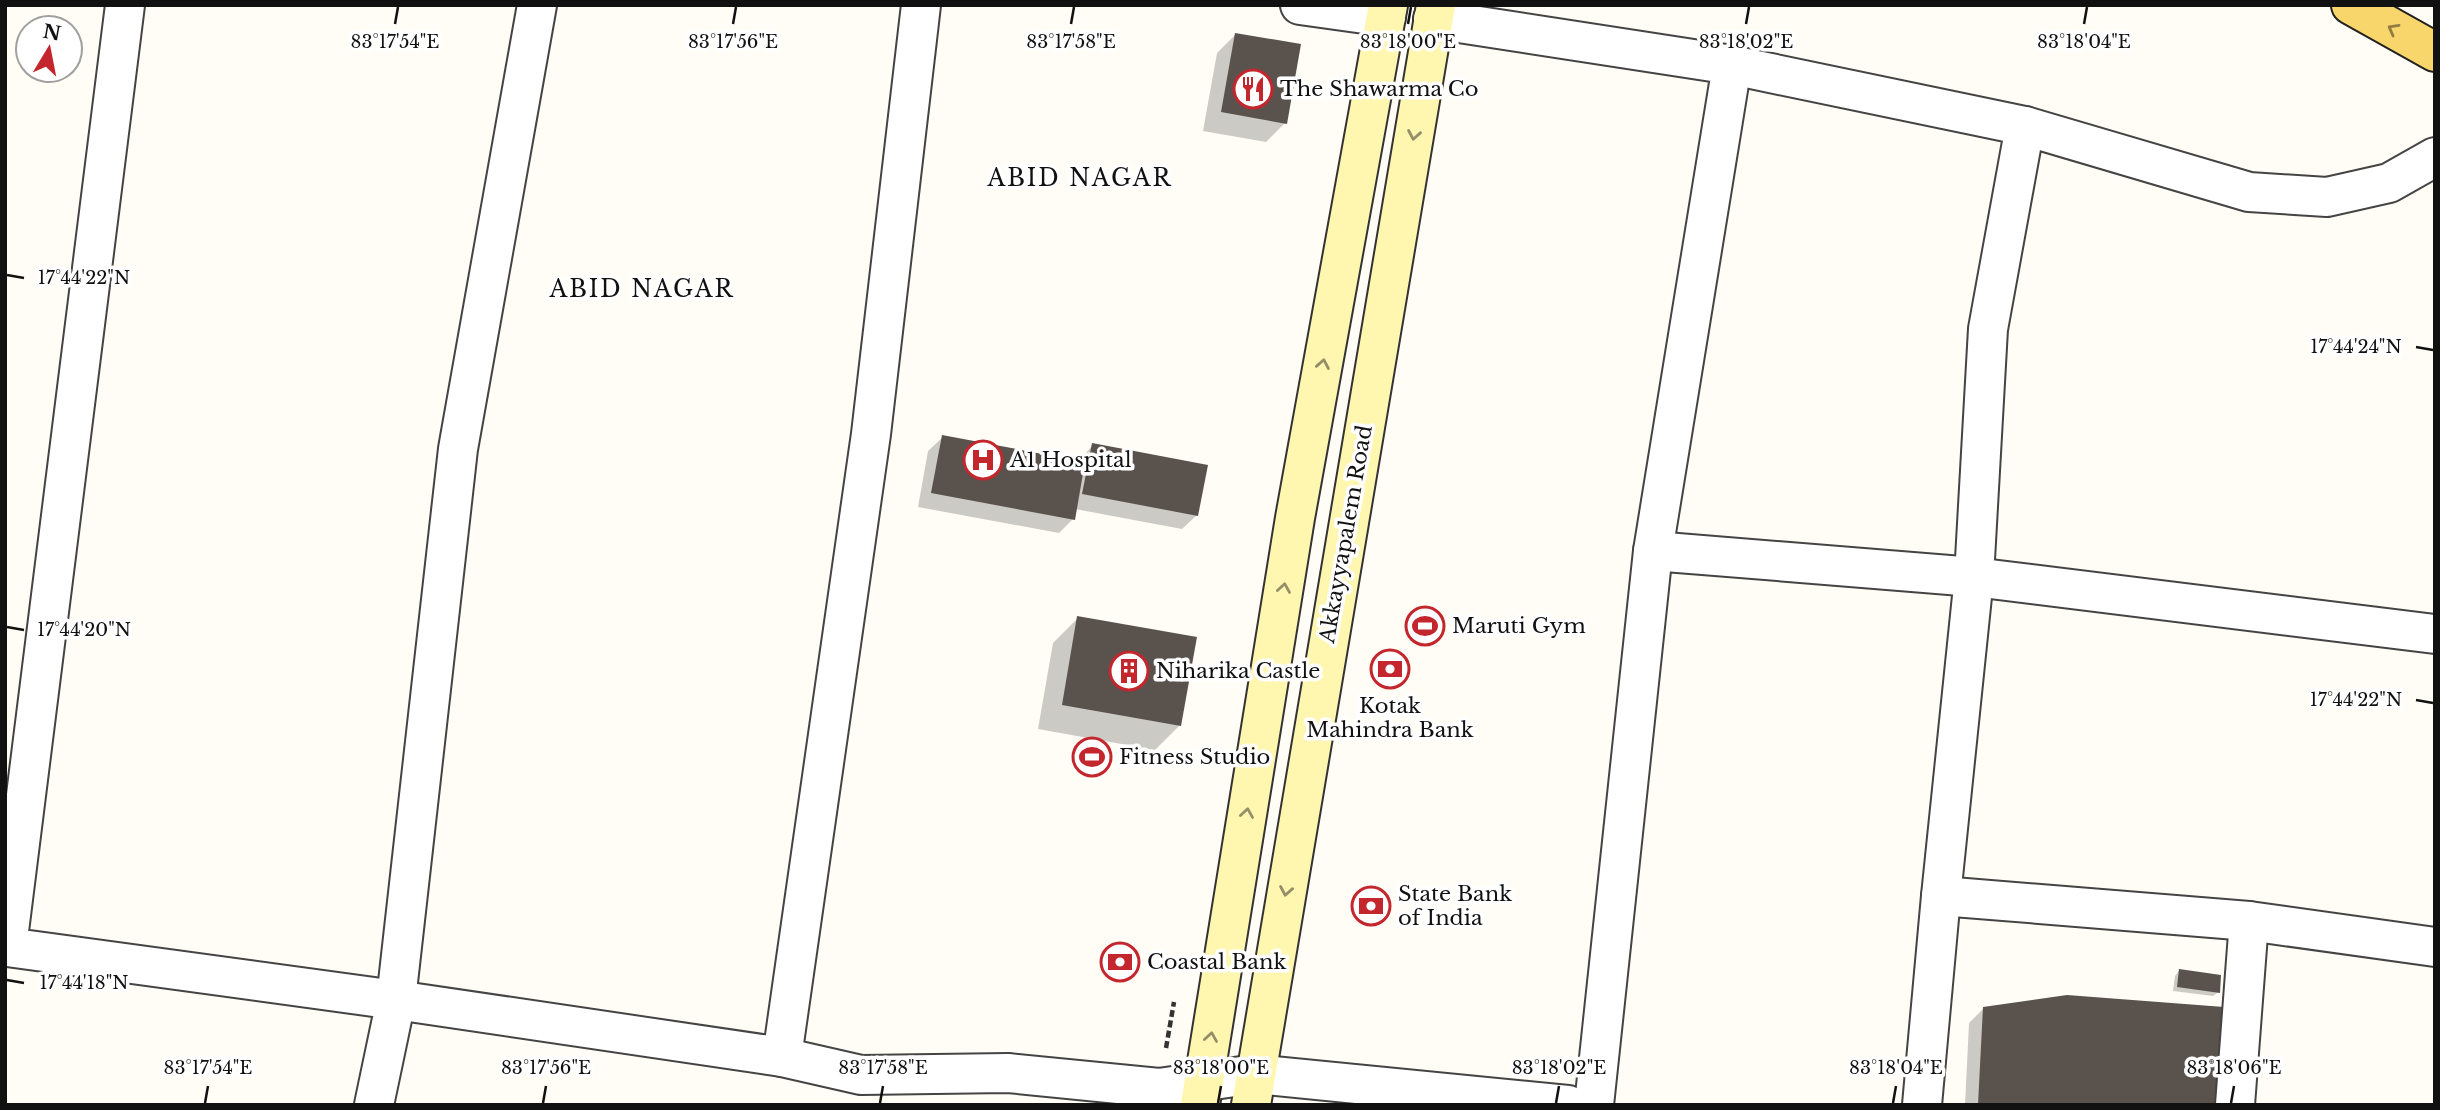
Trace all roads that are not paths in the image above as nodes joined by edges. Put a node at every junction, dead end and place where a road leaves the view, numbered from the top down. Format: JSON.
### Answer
{"nodes":[{"id":1,"x":125,"y":5,"type":"edge"},
{"id":2,"x":537,"y":5,"type":"edge"},
{"id":3,"x":921,"y":5,"type":"edge"},
{"id":4,"x":1300,"y":5,"type":"edge"},
{"id":5,"x":2351,"y":5,"type":"edge"},
{"id":6,"x":1387,"y":11,"type":"edge"},
{"id":7,"x":1435,"y":12,"type":"edge"},
{"id":8,"x":2435,"y":52,"type":"edge"},
{"id":9,"x":1732,"y":65,"type":"junction"},
{"id":10,"x":2025,"y":126,"type":"junction"},
{"id":11,"x":2435,"y":157,"type":"edge"},
{"id":12,"x":1653,"y":551,"type":"junction"},
{"id":13,"x":1974,"y":578,"type":"junction"},
{"id":14,"x":2435,"y":634,"type":"edge"},
{"id":15,"x":1941,"y":897,"type":"junction"},
{"id":16,"x":2249,"y":921,"type":"junction"},
{"id":17,"x":6,"y":947,"type":"edge"},
{"id":18,"x":2435,"y":947,"type":"edge"},
{"id":19,"x":396,"y":1000,"type":"junction"},
{"id":20,"x":782,"y":1057,"type":"junction"},
{"id":21,"x":1253,"y":1089,"type":"edge"},
{"id":22,"x":859,"y":1090,"type":"edge"},
{"id":23,"x":1202,"y":1094,"type":"edge"},
{"id":24,"x":374,"y":1105,"type":"edge"},
{"id":25,"x":1568,"y":1105,"type":"edge"},
{"id":26,"x":1594,"y":1105,"type":"edge"},
{"id":27,"x":1922,"y":1105,"type":"edge"},
{"id":28,"x":2235,"y":1105,"type":"edge"}],
"edges":[{"from":1,"to":17,"type":"street"},
{"from":2,"to":19,"type":"street"},
{"from":3,"to":20,"type":"street"},
{"from":4,"to":6,"type":"street"},
{"from":8,"to":5,"type":"main road","one_way":true},
{"from":23,"to":6,"type":"main road","one_way":true},
{"from":7,"to":9,"type":"street"},
{"from":7,"to":21,"type":"main road","name":"Akkayyapalem Road","one_way":true},
{"from":9,"to":10,"type":"street"},
{"from":9,"to":12,"type":"street"},
{"from":10,"to":11,"type":"street"},
{"from":10,"to":13,"type":"street"},
{"from":12,"to":13,"type":"street"},
{"from":12,"to":26,"type":"street"},
{"from":13,"to":14,"type":"street"},
{"from":13,"to":15,"type":"street"},
{"from":15,"to":16,"type":"street"},
{"from":15,"to":27,"type":"street"},
{"from":16,"to":18,"type":"street"},
{"from":16,"to":28,"type":"street"},
{"from":17,"to":19,"type":"street"},
{"from":19,"to":20,"type":"street"},
{"from":19,"to":24,"type":"street"},
{"from":20,"to":22,"type":"street"},
{"from":21,"to":23,"type":"street"},
{"from":21,"to":25,"type":"street"},
{"from":22,"to":23,"type":"street"}]}
